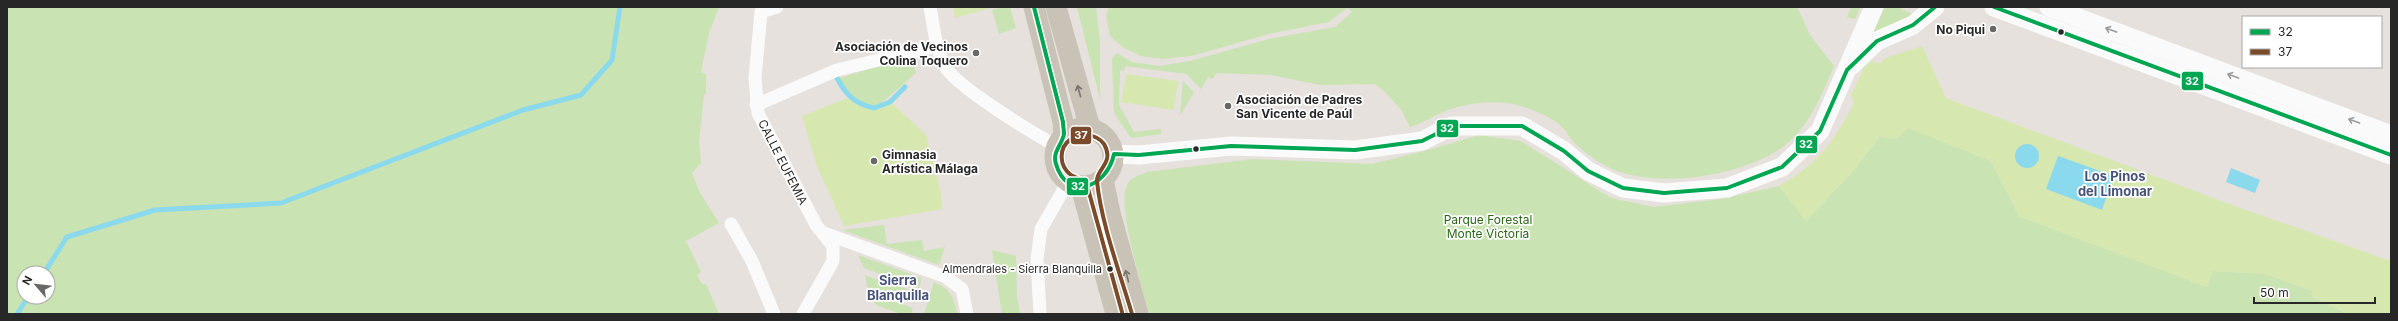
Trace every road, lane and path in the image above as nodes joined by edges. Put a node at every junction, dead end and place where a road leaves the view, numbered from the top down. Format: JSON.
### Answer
{"nodes":[{"id":1,"x":777,"y":7,"type":"edge"},
{"id":2,"x":930,"y":7,"type":"edge"},
{"id":3,"x":1034,"y":7,"type":"edge"},
{"id":4,"x":1056,"y":7,"type":"edge"},
{"id":5,"x":1874,"y":7,"type":"edge"},
{"id":6,"x":1935,"y":7,"type":"edge"},
{"id":7,"x":1994,"y":7,"type":"edge"},
{"id":8,"x":2049,"y":7,"type":"edge"},
{"id":9,"x":937,"y":46,"type":"junction"},
{"id":10,"x":1847,"y":70,"type":"junction"},
{"id":11,"x":756,"y":105,"type":"junction"},
{"id":12,"x":1090,"y":128,"type":"junction"},
{"id":13,"x":2391,"y":135,"type":"edge"},
{"id":14,"x":1060,"y":141,"type":"junction"},
{"id":15,"x":1114,"y":154,"type":"junction"},
{"id":16,"x":2391,"y":155,"type":"edge"},
{"id":17,"x":1104,"y":179,"type":"junction"},
{"id":18,"x":1074,"y":184,"type":"junction"},
{"id":19,"x":731,"y":224,"type":"dead end"},
{"id":20,"x":824,"y":233,"type":"junction"},
{"id":21,"x":774,"y":314,"type":"edge"},
{"id":22,"x":803,"y":314,"type":"edge"},
{"id":23,"x":967,"y":314,"type":"edge"},
{"id":24,"x":1040,"y":314,"type":"edge"},
{"id":25,"x":1116,"y":314,"type":"edge"},
{"id":26,"x":1138,"y":314,"type":"edge"}],
"edges":[{"from":1,"to":11,"type":"street","name":"CALLE EUFEMIA"},
{"from":2,"to":9,"type":"street"},
{"from":3,"to":14,"type":"main road"},
{"from":12,"to":4,"type":"main road","one_way":true},
{"from":5,"to":10,"type":"main road"},
{"from":6,"to":10,"type":"main road"},
{"from":7,"to":16,"type":"main road"},
{"from":13,"to":8,"type":"main road","one_way":true},
{"from":9,"to":11,"type":"street"},
{"from":9,"to":14,"type":"street"},
{"from":10,"to":15,"type":"main road"},
{"from":11,"to":20,"type":"street","name":"CALLE EUFEMIA"},
{"from":12,"to":14,"type":"main road"},
{"from":12,"to":15,"type":"main road"},
{"from":14,"to":18,"type":"main road"},
{"from":15,"to":17,"type":"main road"},
{"from":17,"to":18,"type":"main road"},
{"from":26,"to":17,"type":"main road","one_way":true},
{"from":18,"to":24,"type":"street"},
{"from":18,"to":25,"type":"main road"},
{"from":19,"to":21,"type":"street"},
{"from":20,"to":22,"type":"street","name":"CALLE EUFEMIA"},
{"from":20,"to":23,"type":"street"}]}
